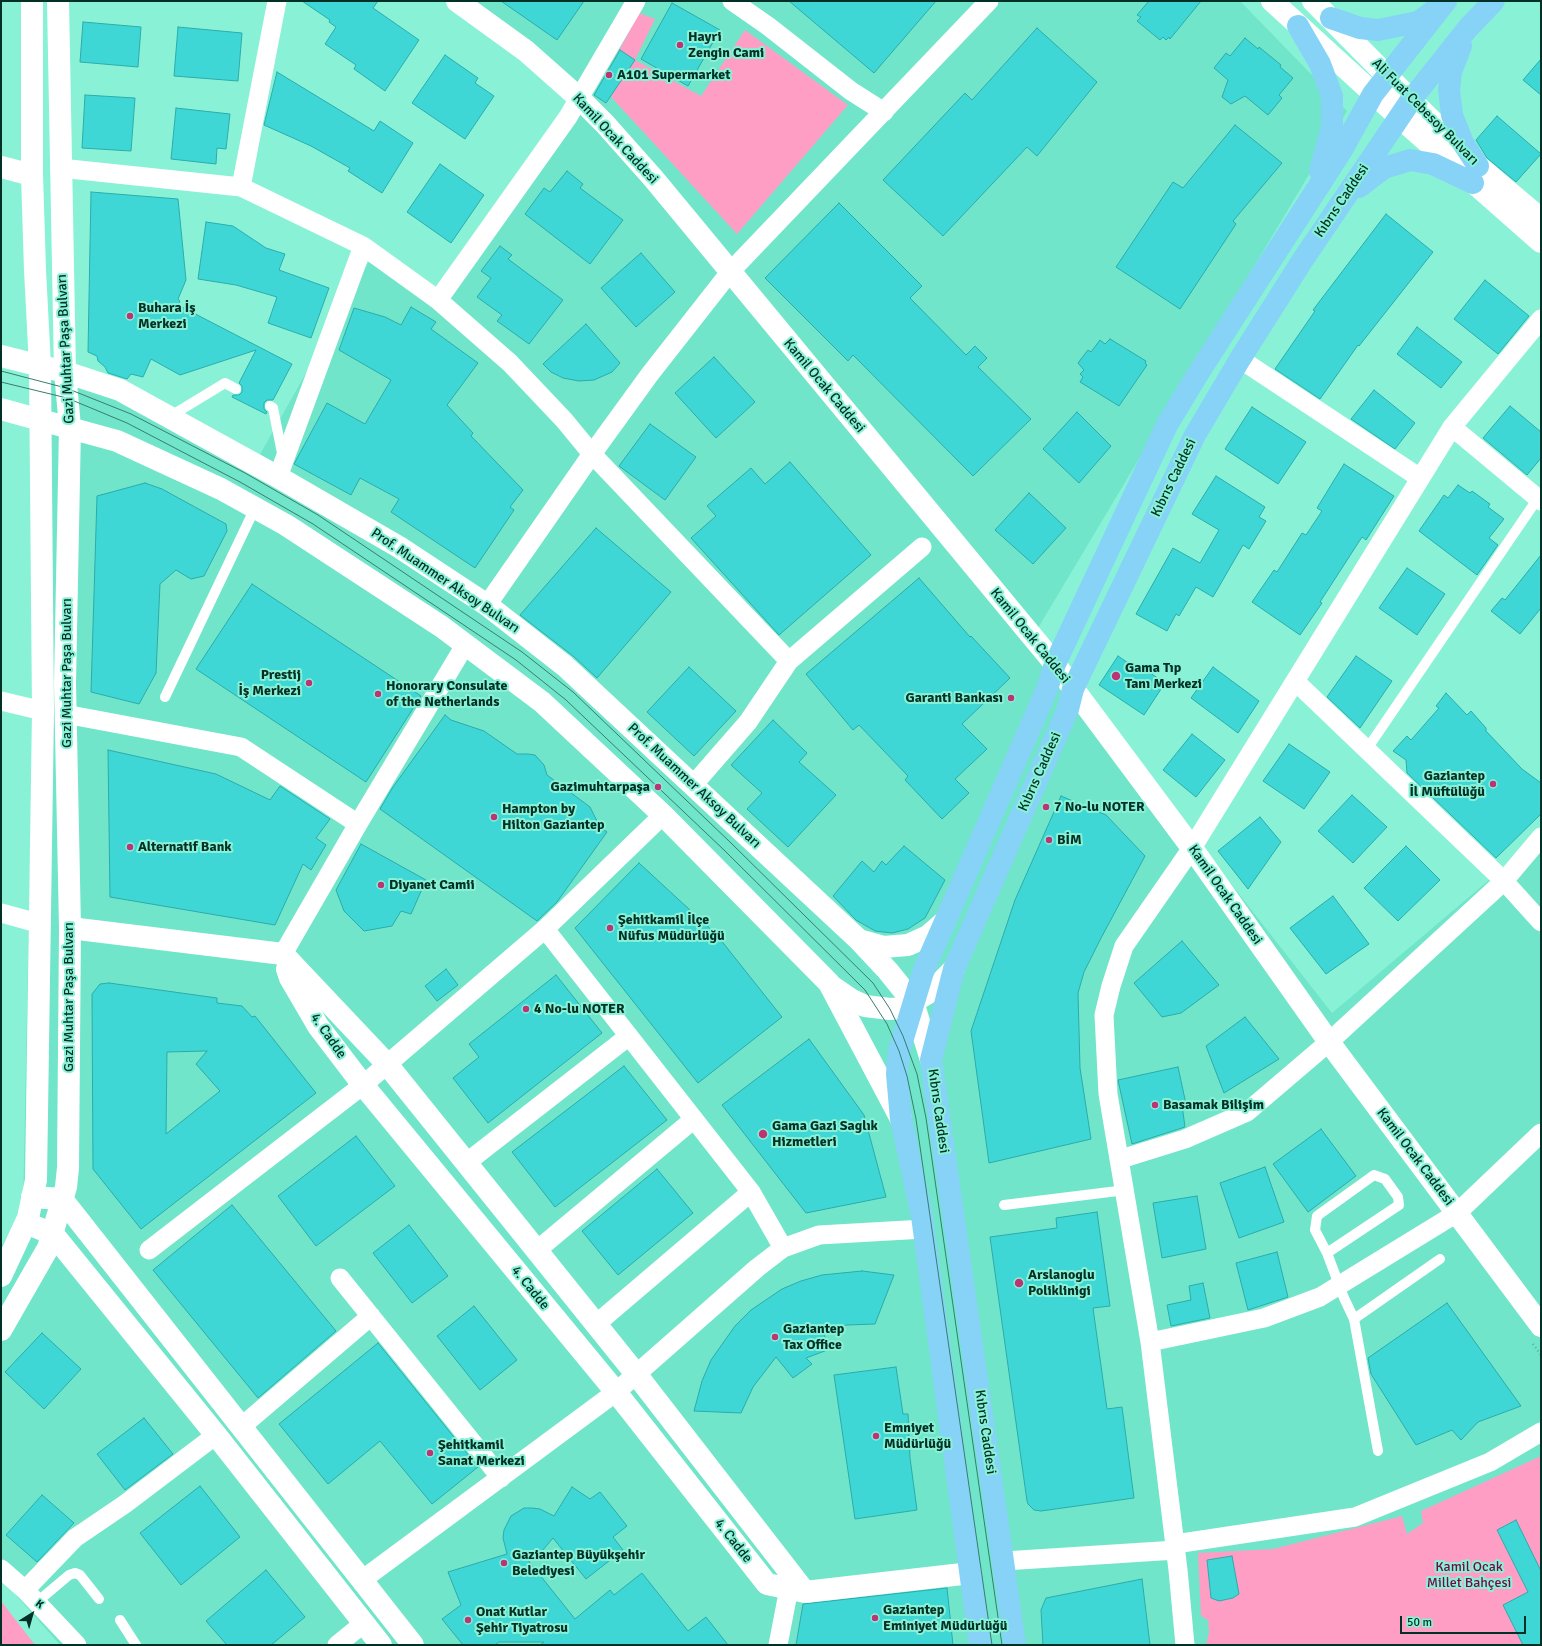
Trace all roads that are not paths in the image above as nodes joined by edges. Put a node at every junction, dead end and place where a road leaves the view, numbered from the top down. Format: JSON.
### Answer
{"nodes":[{"id":1,"x":32,"y":1,"type":"edge"},
{"id":2,"x":58,"y":1,"type":"edge"},
{"id":3,"x":277,"y":1,"type":"edge"},
{"id":4,"x":457,"y":1,"type":"edge"},
{"id":5,"x":636,"y":1,"type":"edge"},
{"id":6,"x":732,"y":1,"type":"edge"},
{"id":7,"x":989,"y":1,"type":"edge"},
{"id":8,"x":1272,"y":1,"type":"edge"},
{"id":9,"x":1313,"y":1,"type":"edge"},
{"id":10,"x":1494,"y":1,"type":"edge"},
{"id":11,"x":1446,"y":2,"type":"edge"},
{"id":12,"x":1331,"y":18,"type":"junction"},
{"id":13,"x":1298,"y":26,"type":"junction"},
{"id":14,"x":1468,"y":28,"type":"junction"},
{"id":15,"x":1386,"y":76,"type":"junction"},
{"id":16,"x":1373,"y":94,"type":"junction"},
{"id":17,"x":579,"y":98,"type":"junction"},
{"id":18,"x":1405,"y":109,"type":"junction"},
{"id":19,"x":884,"y":112,"type":"junction"},
{"id":20,"x":1,"y":167,"type":"edge"},
{"id":21,"x":60,"y":168,"type":"junction"},
{"id":22,"x":1476,"y":174,"type":"junction"},
{"id":23,"x":32,"y":175,"type":"junction"},
{"id":24,"x":241,"y":187,"type":"junction"},
{"id":25,"x":1314,"y":193,"type":"junction"},
{"id":26,"x":1337,"y":209,"type":"junction"},
{"id":27,"x":1541,"y":219,"type":"edge"},
{"id":28,"x":1541,"y":242,"type":"edge"},
{"id":29,"x":363,"y":246,"type":"junction"},
{"id":30,"x":730,"y":272,"type":"junction"},
{"id":31,"x":438,"y":300,"type":"junction"},
{"id":32,"x":1541,"y":319,"type":"edge"},
{"id":33,"x":1,"y":356,"type":"edge"},
{"id":34,"x":1240,"y":359,"type":"junction"},
{"id":35,"x":40,"y":366,"type":"junction"},
{"id":36,"x":65,"y":372,"type":"junction"},
{"id":37,"x":236,"y":389,"type":"dead end"},
{"id":38,"x":270,"y":406,"type":"dead end"},
{"id":39,"x":1,"y":409,"type":"edge"},
{"id":40,"x":169,"y":417,"type":"junction"},
{"id":41,"x":41,"y":420,"type":"junction"},
{"id":42,"x":70,"y":427,"type":"junction"},
{"id":43,"x":1452,"y":427,"type":"junction"},
{"id":44,"x":592,"y":454,"type":"junction"},
{"id":45,"x":281,"y":469,"type":"junction"},
{"id":46,"x":1420,"y":478,"type":"junction"},
{"id":47,"x":1539,"y":499,"type":"edge"},
{"id":48,"x":255,"y":508,"type":"junction"},
{"id":49,"x":922,"y":547,"type":"dead end"},
{"id":50,"x":487,"y":605,"type":"junction"},
{"id":51,"x":466,"y":645,"type":"junction"},
{"id":52,"x":789,"y":661,"type":"junction"},
{"id":53,"x":1055,"y":664,"type":"junction"},
{"id":54,"x":1295,"y":681,"type":"junction"},
{"id":55,"x":1073,"y":689,"type":"junction"},
{"id":56,"x":165,"y":697,"type":"dead end"},
{"id":57,"x":1,"y":701,"type":"edge"},
{"id":58,"x":43,"y":711,"type":"junction"},
{"id":59,"x":66,"y":714,"type":"junction"},
{"id":60,"x":1367,"y":749,"type":"junction"},
{"id":61,"x":694,"y":784,"type":"junction"},
{"id":62,"x":663,"y":815,"type":"junction"},
{"id":63,"x":358,"y":824,"type":"junction"},
{"id":64,"x":1541,"y":837,"type":"edge"},
{"id":65,"x":1192,"y":848,"type":"junction"},
{"id":66,"x":1504,"y":881,"type":"junction"},
{"id":67,"x":1,"y":913,"type":"edge"},
{"id":68,"x":944,"y":922,"type":"junction"},
{"id":69,"x":1541,"y":922,"type":"edge"},
{"id":70,"x":41,"y":924,"type":"junction"},
{"id":71,"x":70,"y":928,"type":"junction"},
{"id":72,"x":545,"y":929,"type":"junction"},
{"id":73,"x":859,"y":940,"type":"junction"},
{"id":74,"x":283,"y":954,"type":"junction"},
{"id":75,"x":954,"y":969,"type":"junction"},
{"id":76,"x":830,"y":983,"type":"junction"},
{"id":77,"x":913,"y":1002,"type":"junction"},
{"id":78,"x":629,"y":1036,"type":"junction"},
{"id":79,"x":1329,"y":1042,"type":"junction"},
{"id":80,"x":931,"y":1060,"type":"junction"},
{"id":81,"x":386,"y":1063,"type":"junction"},
{"id":82,"x":363,"y":1084,"type":"junction"},
{"id":83,"x":694,"y":1119,"type":"junction"},
{"id":84,"x":901,"y":1119,"type":"junction"},
{"id":85,"x":1541,"y":1133,"type":"edge"},
{"id":86,"x":1121,"y":1159,"type":"junction"},
{"id":87,"x":466,"y":1163,"type":"junction"},
{"id":88,"x":1126,"y":1190,"type":"junction"},
{"id":89,"x":751,"y":1192,"type":"junction"},
{"id":90,"x":32,"y":1197,"type":"junction"},
{"id":91,"x":62,"y":1199,"type":"junction"},
{"id":92,"x":1004,"y":1205,"type":"dead end"},
{"id":93,"x":1457,"y":1213,"type":"junction"},
{"id":94,"x":26,"y":1223,"type":"junction"},
{"id":95,"x":924,"y":1229,"type":"junction"},
{"id":96,"x":53,"y":1234,"type":"junction"},
{"id":97,"x":783,"y":1248,"type":"junction"},
{"id":98,"x":149,"y":1250,"type":"dead end"},
{"id":99,"x":536,"y":1251,"type":"junction"},
{"id":100,"x":1327,"y":1253,"type":"junction"},
{"id":101,"x":1440,"y":1259,"type":"dead end"},
{"id":102,"x":1,"y":1276,"type":"edge"},
{"id":103,"x":340,"y":1278,"type":"dead end"},
{"id":104,"x":1339,"y":1285,"type":"junction"},
{"id":105,"x":371,"y":1316,"type":"junction"},
{"id":106,"x":1354,"y":1319,"type":"junction"},
{"id":107,"x":595,"y":1325,"type":"junction"},
{"id":108,"x":1541,"y":1326,"type":"edge"},
{"id":109,"x":1,"y":1330,"type":"edge"},
{"id":110,"x":1150,"y":1342,"type":"junction"},
{"id":111,"x":636,"y":1374,"type":"junction"},
{"id":112,"x":616,"y":1392,"type":"junction"},
{"id":113,"x":241,"y":1427,"type":"junction"},
{"id":114,"x":1541,"y":1432,"type":"edge"},
{"id":115,"x":216,"y":1434,"type":"junction"},
{"id":116,"x":1378,"y":1451,"type":"dead end"},
{"id":117,"x":501,"y":1478,"type":"junction"},
{"id":118,"x":1175,"y":1547,"type":"junction"},
{"id":119,"x":1004,"y":1561,"type":"junction"},
{"id":120,"x":1,"y":1568,"type":"edge"},
{"id":121,"x":971,"y":1573,"type":"junction"},
{"id":122,"x":362,"y":1580,"type":"junction"},
{"id":123,"x":796,"y":1585,"type":"junction"},
{"id":124,"x":31,"y":1596,"type":"junction"},
{"id":125,"x":99,"y":1599,"type":"dead end"},
{"id":126,"x":120,"y":1620,"type":"dead end"},
{"id":127,"x":364,"y":1623,"type":"junction"},
{"id":128,"x":77,"y":1645,"type":"edge"},
{"id":129,"x":136,"y":1645,"type":"edge"},
{"id":130,"x":337,"y":1645,"type":"edge"},
{"id":131,"x":381,"y":1645,"type":"edge"},
{"id":132,"x":414,"y":1645,"type":"edge"},
{"id":133,"x":778,"y":1645,"type":"edge"},
{"id":134,"x":980,"y":1645,"type":"edge"},
{"id":135,"x":1015,"y":1645,"type":"edge"},
{"id":136,"x":1185,"y":1645,"type":"edge"}],
"edges":[{"from":1,"to":23,"type":"main road","name":"Gazi Muhtar Paşa Bulvarı"},
{"from":2,"to":21,"type":"main road","name":"Gazi Muhtar Paşa Bulvarı"},
{"from":3,"to":24,"type":"street"},
{"from":4,"to":17,"type":"main road","name":"Kamil Ocak Caddesi"},
{"from":5,"to":17,"type":"street"},
{"from":6,"to":19,"type":"street"},
{"from":7,"to":19,"type":"street"},
{"from":8,"to":13,"type":"main road"},
{"from":9,"to":12,"type":"main road","name":"Ali Fuat Cebesoy Bulvarı"},
{"from":10,"to":14,"type":"main road","name":"Kıbrıs Caddesi"},
{"from":11,"to":12,"type":"main road"},
{"from":11,"to":15,"type":"main road"},
{"from":12,"to":15,"type":"main road","name":"Ali Fuat Cebesoy Bulvarı"},
{"from":13,"to":16,"type":"main road"},
{"from":13,"to":25,"type":"main road"},
{"from":14,"to":18,"type":"main road","name":"Kıbrıs Caddesi"},
{"from":14,"to":22,"type":"main road"},
{"from":15,"to":16,"type":"main road"},
{"from":15,"to":18,"type":"main road","name":"Ali Fuat Cebesoy Bulvarı"},
{"from":16,"to":18,"type":"main road"},
{"from":16,"to":25,"type":"main road"},
{"from":17,"to":30,"type":"main road","name":"Kamil Ocak Caddesi"},
{"from":17,"to":31,"type":"street"},
{"from":18,"to":22,"type":"main road"},
{"from":18,"to":26,"type":"main road","name":"Kıbrıs Caddesi"},
{"from":19,"to":30,"type":"street"},
{"from":20,"to":23,"type":"main road"},
{"from":21,"to":24,"type":"street"},
{"from":21,"to":36,"type":"main road","name":"Gazi Muhtar Paşa Bulvarı"},
{"from":22,"to":26,"type":"main road"},
{"from":22,"to":27,"type":"main road","name":"Ali Fuat Cebesoy Bulvarı"},
{"from":22,"to":28,"type":"main road"},
{"from":23,"to":35,"type":"main road","name":"Gazi Muhtar Paşa Bulvarı"},
{"from":24,"to":29,"type":"street"},
{"from":25,"to":53,"type":"main road"},
{"from":26,"to":34,"type":"main road","name":"Kıbrıs Caddesi"},
{"from":29,"to":31,"type":"street"},
{"from":29,"to":45,"type":"street"},
{"from":30,"to":44,"type":"street"},
{"from":30,"to":53,"type":"main road","name":"Kamil Ocak Caddesi"},
{"from":31,"to":44,"type":"street"},
{"from":32,"to":43,"type":"street"},
{"from":33,"to":35,"type":"main road","name":"Prof. Muammer Aksoy Bulvarı"},
{"from":34,"to":46,"type":"street"},
{"from":34,"to":55,"type":"main road","name":"Kıbrıs Caddesi"},
{"from":35,"to":36,"type":"main road","name":"Prof. Muammer Aksoy Bulvarı"},
{"from":35,"to":41,"type":"main road","name":"Gazi Muhtar Paşa Bulvarı"},
{"from":36,"to":40,"type":"main road","name":"Prof. Muammer Aksoy Bulvarı"},
{"from":36,"to":42,"type":"main road","name":"Gazi Muhtar Paşa Bulvarı"},
{"from":37,"to":40,"type":"lane"},
{"from":38,"to":45,"type":"lane"},
{"from":39,"to":41,"type":"main road"},
{"from":40,"to":45,"type":"main road","name":"Prof. Muammer Aksoy Bulvarı"},
{"from":41,"to":42,"type":"main road"},
{"from":41,"to":58,"type":"main road","name":"Gazi Muhtar Paşa Bulvarı"},
{"from":42,"to":48,"type":"main road"},
{"from":42,"to":59,"type":"main road","name":"Gazi Muhtar Paşa Bulvarı"},
{"from":43,"to":46,"type":"street"},
{"from":43,"to":47,"type":"street"},
{"from":44,"to":50,"type":"street"},
{"from":44,"to":52,"type":"street"},
{"from":45,"to":50,"type":"main road","name":"Prof. Muammer Aksoy Bulvarı"},
{"from":46,"to":54,"type":"street"},
{"from":47,"to":60,"type":"lane"},
{"from":48,"to":51,"type":"main road"},
{"from":48,"to":56,"type":"lane"},
{"from":49,"to":52,"type":"street"},
{"from":50,"to":61,"type":"main road","name":"Prof. Muammer Aksoy Bulvarı"},
{"from":51,"to":62,"type":"main road"},
{"from":51,"to":63,"type":"street"},
{"from":52,"to":61,"type":"street"},
{"from":53,"to":55,"type":"main road","name":"Kamil Ocak Caddesi"},
{"from":53,"to":68,"type":"main road"},
{"from":54,"to":60,"type":"street"},
{"from":54,"to":65,"type":"street"},
{"from":55,"to":65,"type":"main road","name":"Kamil Ocak Caddesi"},
{"from":55,"to":75,"type":"main road","name":"Kıbrıs Caddesi"},
{"from":57,"to":58,"type":"street"},
{"from":58,"to":70,"type":"main road","name":"Gazi Muhtar Paşa Bulvarı"},
{"from":59,"to":63,"type":"street"},
{"from":59,"to":71,"type":"main road","name":"Gazi Muhtar Paşa Bulvarı"},
{"from":60,"to":66,"type":"street"},
{"from":61,"to":73,"type":"main road","name":"Prof. Muammer Aksoy Bulvarı"},
{"from":62,"to":72,"type":"street"},
{"from":62,"to":76,"type":"main road"},
{"from":63,"to":74,"type":"street"},
{"from":64,"to":66,"type":"street"},
{"from":65,"to":79,"type":"main road","name":"Kamil Ocak Caddesi"},
{"from":65,"to":86,"type":"street"},
{"from":66,"to":69,"type":"street"},
{"from":66,"to":79,"type":"street"},
{"from":67,"to":70,"type":"street"},
{"from":68,"to":73,"type":"main road"},
{"from":68,"to":77,"type":"main road"},
{"from":70,"to":90,"type":"main road","name":"Gazi Muhtar Paşa Bulvarı"},
{"from":71,"to":74,"type":"main road"},
{"from":71,"to":91,"type":"main road","name":"Gazi Muhtar Paşa Bulvarı"},
{"from":72,"to":78,"type":"street"},
{"from":72,"to":81,"type":"street"},
{"from":73,"to":77,"type":"main road","name":"Prof. Muammer Aksoy Bulvarı"},
{"from":74,"to":81,"type":"main road"},
{"from":74,"to":82,"type":"main road","name":"4. Cadde"},
{"from":75,"to":77,"type":"main road"},
{"from":75,"to":80,"type":"main road","name":"Kıbrıs Caddesi"},
{"from":76,"to":77,"type":"main road"},
{"from":76,"to":84,"type":"main road"},
{"from":77,"to":80,"type":"main road","name":"Prof. Muammer Aksoy Bulvarı"},
{"from":77,"to":84,"type":"main road"},
{"from":78,"to":83,"type":"street"},
{"from":78,"to":87,"type":"street"},
{"from":79,"to":86,"type":"street"},
{"from":79,"to":93,"type":"main road","name":"Kamil Ocak Caddesi"},
{"from":80,"to":119,"type":"main road","name":"Kıbrıs Caddesi"},
{"from":81,"to":82,"type":"street"},
{"from":81,"to":87,"type":"main road"},
{"from":82,"to":98,"type":"street"},
{"from":82,"to":112,"type":"main road","name":"4. Cadde"},
{"from":83,"to":89,"type":"street"},
{"from":83,"to":99,"type":"street"},
{"from":84,"to":95,"type":"main road"},
{"from":85,"to":93,"type":"street"},
{"from":86,"to":88,"type":"street"},
{"from":87,"to":99,"type":"main road"},
{"from":88,"to":92,"type":"lane"},
{"from":88,"to":110,"type":"street"},
{"from":89,"to":97,"type":"street"},
{"from":89,"to":107,"type":"street"},
{"from":90,"to":91,"type":"main road"},
{"from":90,"to":94,"type":"main road","name":"Gazi Muhtar Paşa Bulvarı"},
{"from":91,"to":96,"type":"main road","name":"Gazi Muhtar Paşa Bulvarı"},
{"from":91,"to":113,"type":"main road"},
{"from":93,"to":104,"type":"street"},
{"from":93,"to":108,"type":"main road","name":"Kamil Ocak Caddesi"},
{"from":94,"to":96,"type":"main road"},
{"from":94,"to":102,"type":"main road","name":"Gazi Muhtar Paşa Bulvarı"},
{"from":95,"to":97,"type":"street"},
{"from":95,"to":121,"type":"main road"},
{"from":96,"to":109,"type":"main road","name":"Gazi Muhtar Paşa Bulvarı"},
{"from":96,"to":115,"type":"main road"},
{"from":97,"to":111,"type":"street"},
{"from":99,"to":107,"type":"main road"},
{"from":100,"to":100,"type":"lane"},
{"from":100,"to":104,"type":"lane"},
{"from":101,"to":106,"type":"lane"},
{"from":103,"to":105,"type":"street"},
{"from":104,"to":106,"type":"lane"},
{"from":104,"to":110,"type":"street"},
{"from":105,"to":113,"type":"street"},
{"from":105,"to":117,"type":"street"},
{"from":106,"to":116,"type":"lane"},
{"from":107,"to":111,"type":"main road"},
{"from":110,"to":118,"type":"street"},
{"from":111,"to":112,"type":"street"},
{"from":111,"to":123,"type":"main road"},
{"from":112,"to":117,"type":"street"},
{"from":112,"to":123,"type":"main road","name":"4. Cadde"},
{"from":113,"to":122,"type":"main road"},
{"from":114,"to":118,"type":"street"},
{"from":115,"to":124,"type":"street"},
{"from":115,"to":127,"type":"main road"},
{"from":117,"to":122,"type":"street"},
{"from":118,"to":119,"type":"street"},
{"from":118,"to":136,"type":"street"},
{"from":119,"to":135,"type":"main road","name":"Kıbrıs Caddesi"},
{"from":120,"to":124,"type":"street"},
{"from":121,"to":123,"type":"main road","name":"4. Cadde"},
{"from":121,"to":134,"type":"main road"},
{"from":122,"to":132,"type":"main road"},
{"from":123,"to":133,"type":"street"},
{"from":124,"to":125,"type":"lane"},
{"from":124,"to":128,"type":"street"},
{"from":126,"to":129,"type":"lane"},
{"from":127,"to":130,"type":"street"},
{"from":127,"to":131,"type":"main road"}]}
